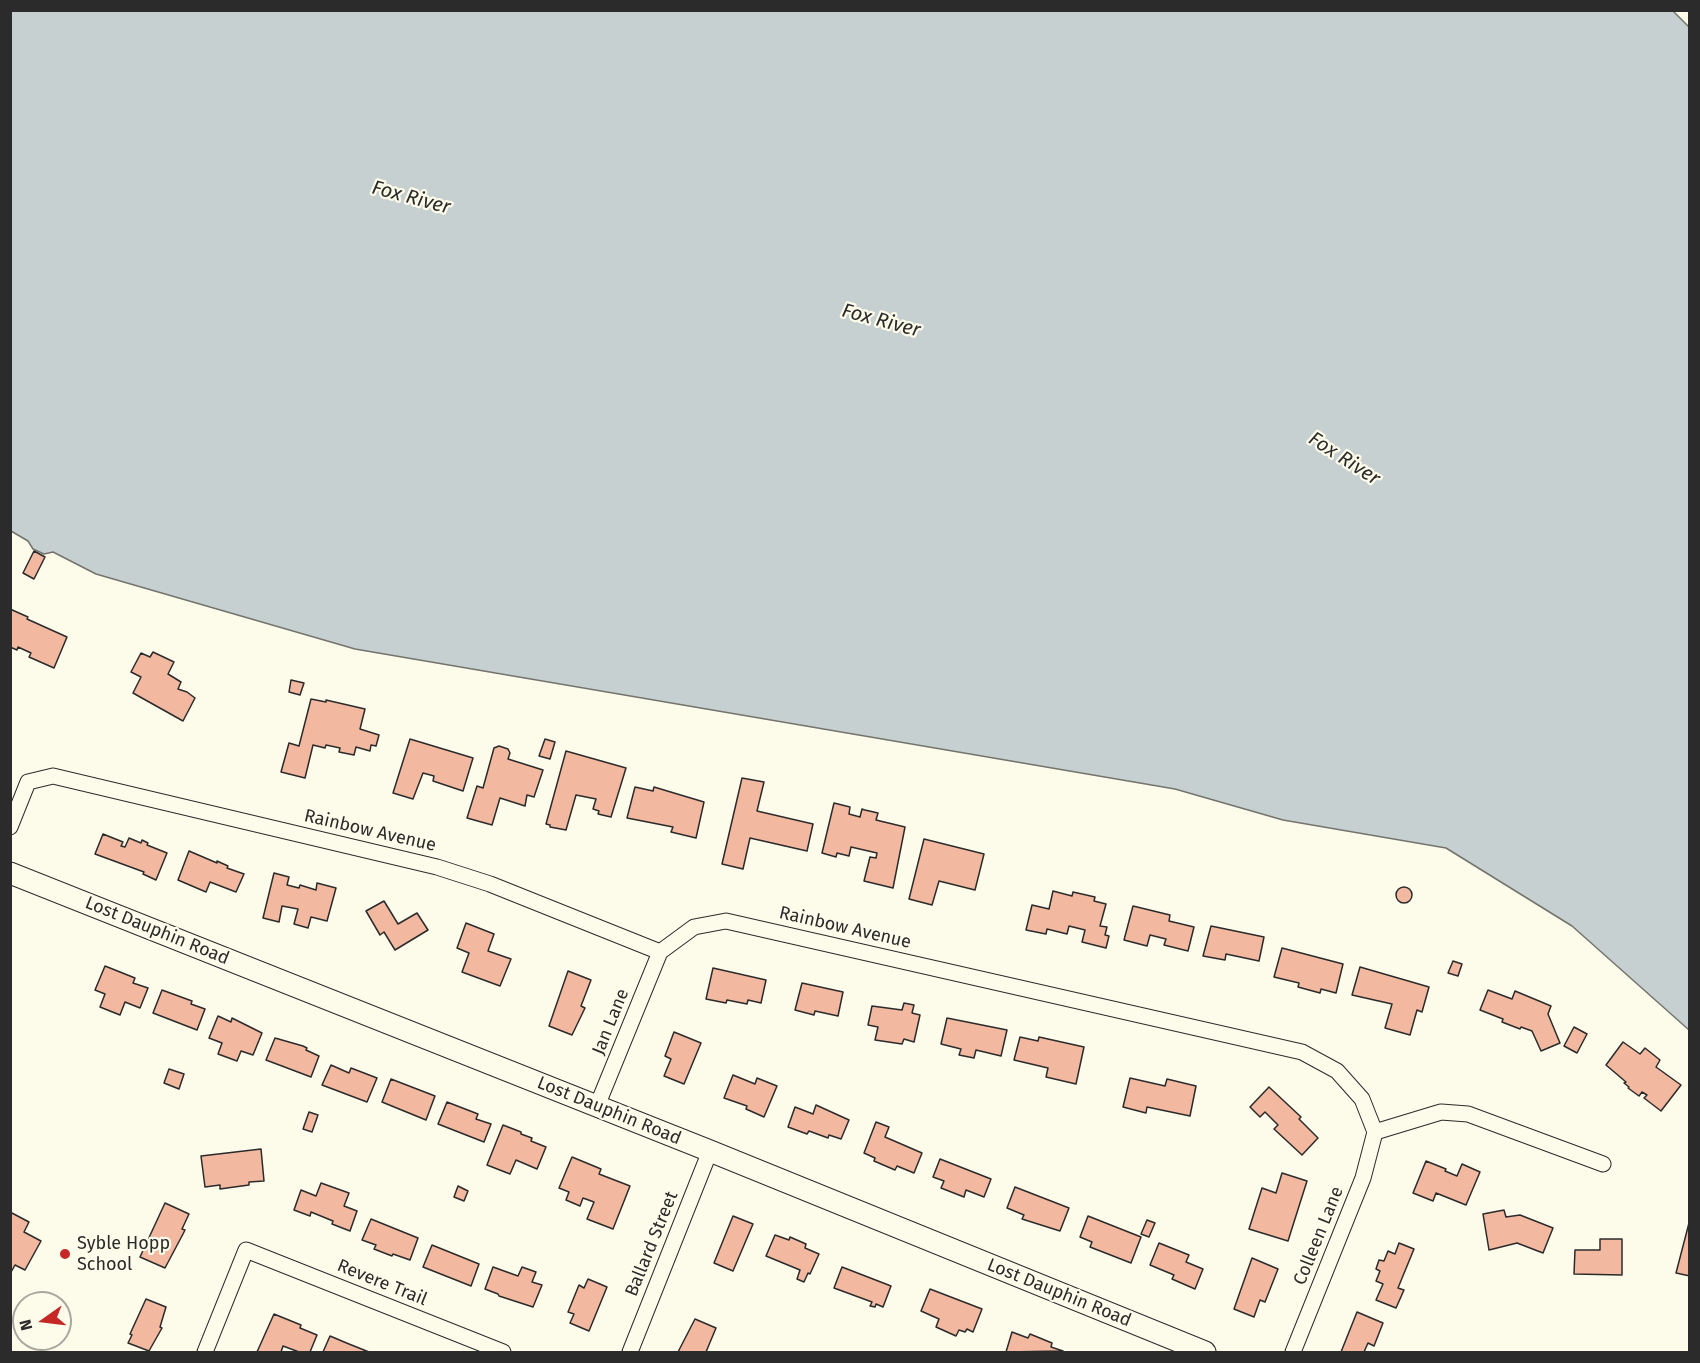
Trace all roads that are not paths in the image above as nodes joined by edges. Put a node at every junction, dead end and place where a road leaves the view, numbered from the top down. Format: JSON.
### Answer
{"nodes":[{"id":1,"x":10,"y":827,"type":"edge"},
{"id":2,"x":10,"y":873,"type":"edge"},
{"id":3,"x":660,"y":952,"type":"junction"},
{"id":4,"x":597,"y":1106,"type":"junction"},
{"id":5,"x":1375,"y":1132,"type":"junction"},
{"id":6,"x":710,"y":1151,"type":"junction"},
{"id":7,"x":1602,"y":1164,"type":"dead end"},
{"id":8,"x":205,"y":1353,"type":"edge"},
{"id":9,"x":503,"y":1353,"type":"edge"},
{"id":10,"x":630,"y":1353,"type":"edge"},
{"id":11,"x":1205,"y":1353,"type":"edge"},
{"id":12,"x":1293,"y":1353,"type":"edge"}],
"edges":[{"from":1,"to":3,"type":"street","name":"Rainbow Avenue"},
{"from":2,"to":4,"type":"street","name":"Lost Dauphin Road"},
{"from":3,"to":4,"type":"street","name":"Jan Lane"},
{"from":3,"to":5,"type":"street","name":"Rainbow Avenue"},
{"from":4,"to":6,"type":"street","name":"Lost Dauphin Road"},
{"from":5,"to":7,"type":"street"},
{"from":5,"to":12,"type":"street","name":"Colleen Lane"},
{"from":6,"to":10,"type":"street","name":"Ballard Street"},
{"from":6,"to":11,"type":"street","name":"Lost Dauphin Road"},
{"from":8,"to":9,"type":"street","name":"Revere Trail"}]}
